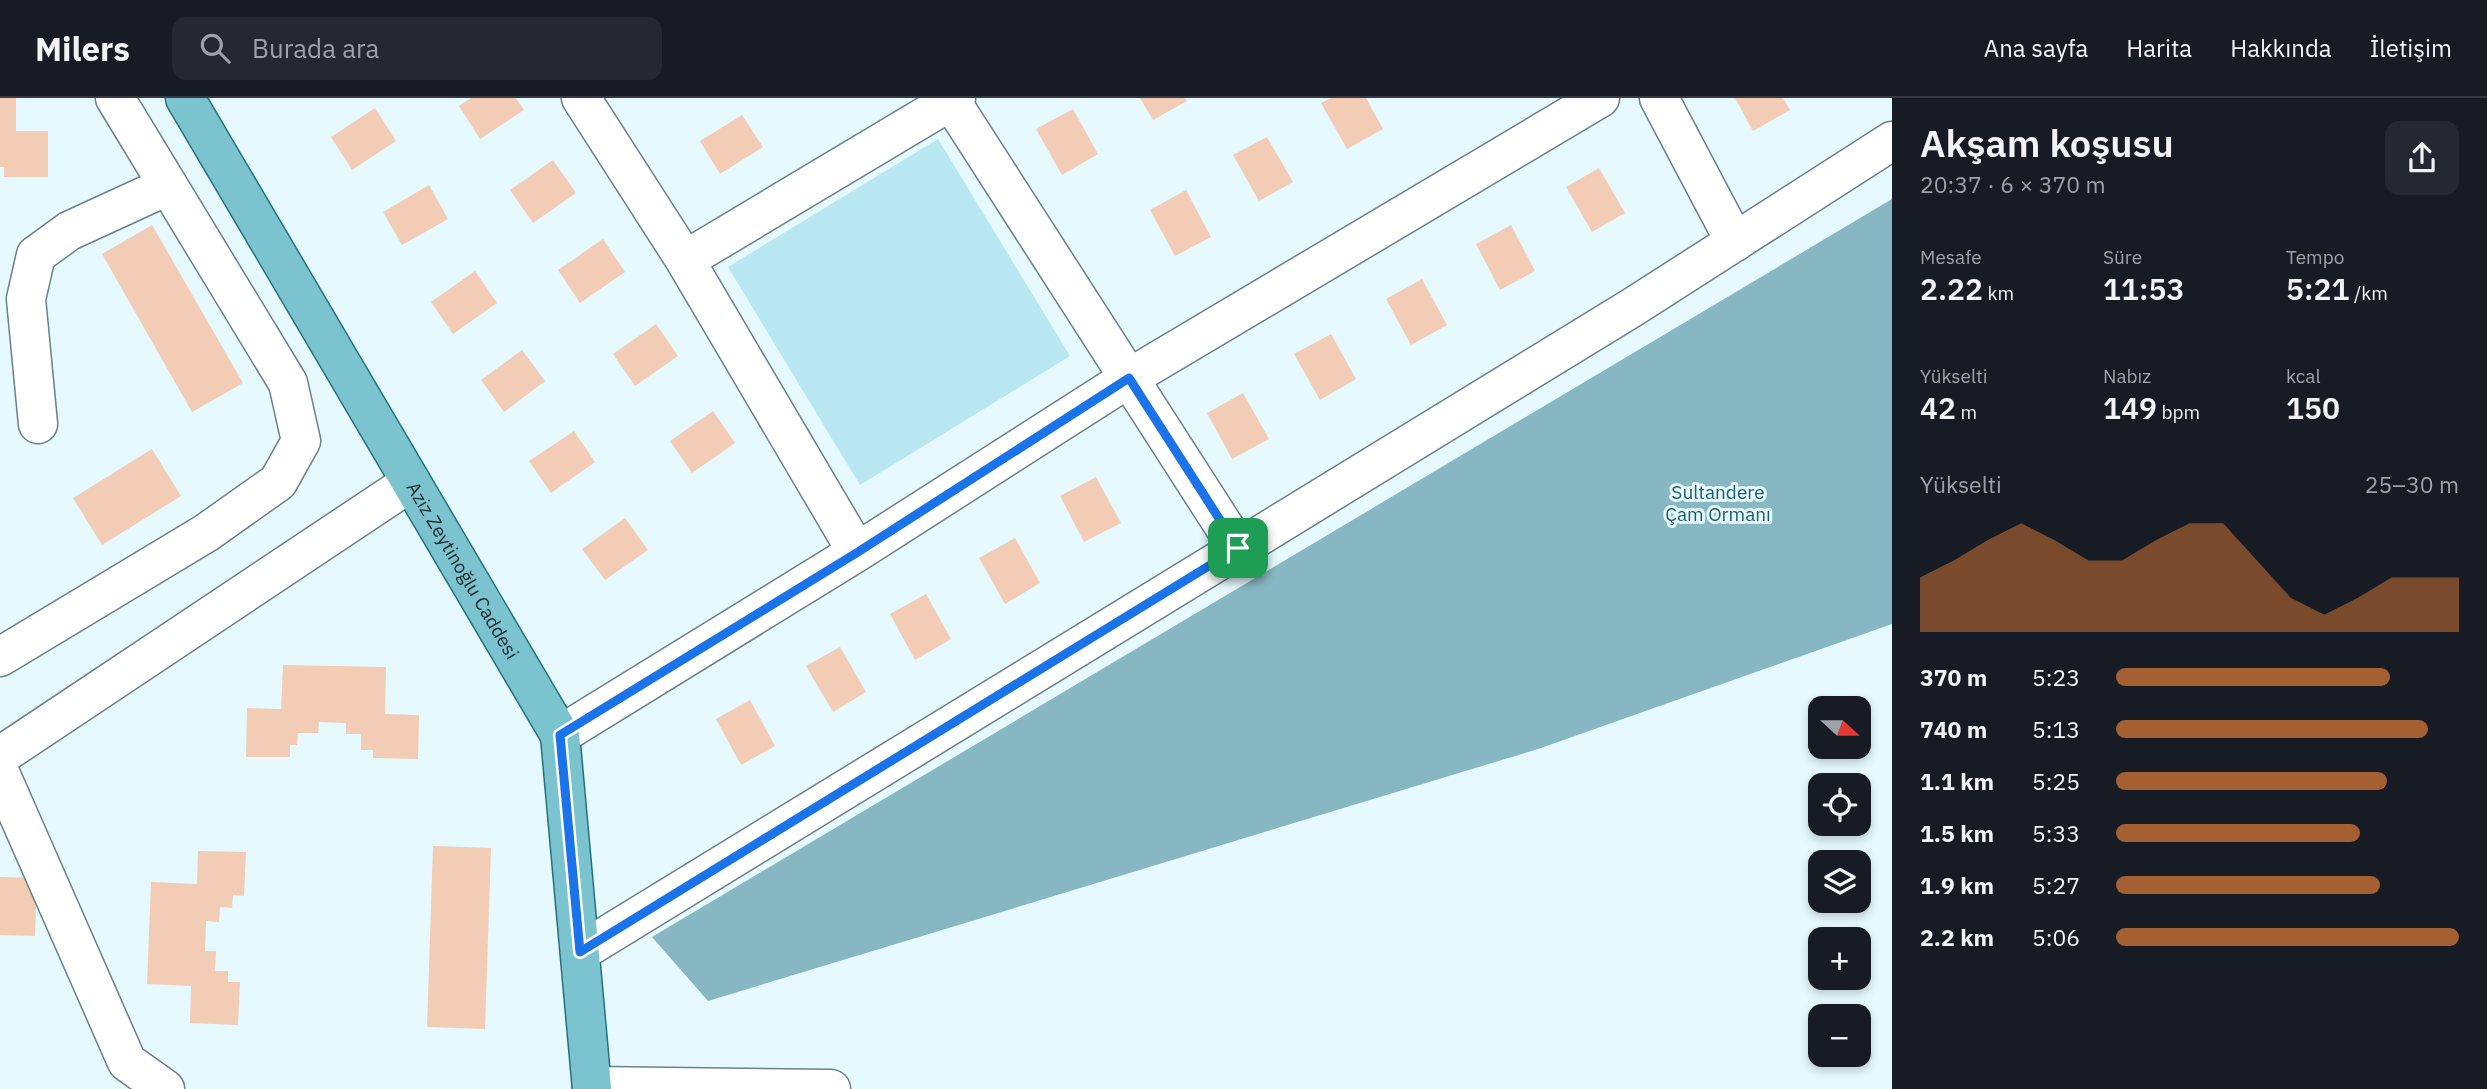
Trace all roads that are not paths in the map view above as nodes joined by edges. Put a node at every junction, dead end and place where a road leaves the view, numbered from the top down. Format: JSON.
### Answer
{"nodes":[{"id":1,"x":115,"y":98,"type":"edge"},
{"id":2,"x":184,"y":98,"type":"edge"},
{"id":3,"x":581,"y":98,"type":"edge"},
{"id":4,"x":1600,"y":98,"type":"edge"},
{"id":5,"x":1659,"y":98,"type":"edge"},
{"id":6,"x":951,"y":99,"type":"edge"},
{"id":7,"x":1892,"y":141,"type":"edge"},
{"id":8,"x":167,"y":186,"type":"junction"},
{"id":9,"x":1735,"y":242,"type":"junction"},
{"id":10,"x":685,"y":260,"type":"junction"},
{"id":11,"x":1129,"y":378,"type":"junction"},
{"id":12,"x":38,"y":424,"type":"dead end"},
{"id":13,"x":411,"y":482,"type":"junction"},
{"id":14,"x":1238,"y":548,"type":"junction"},
{"id":15,"x":858,"y":552,"type":"junction"},
{"id":16,"x":0,"y":657,"type":"edge"},
{"id":17,"x":560,"y":735,"type":"junction"},
{"id":18,"x":0,"y":756,"type":"edge"},
{"id":19,"x":0,"y":773,"type":"edge"},
{"id":20,"x":580,"y":952,"type":"junction"},
{"id":21,"x":592,"y":1087,"type":"edge"},
{"id":22,"x":165,"y":1089,"type":"edge"},
{"id":23,"x":831,"y":1089,"type":"edge"}],
"edges":[{"from":1,"to":8,"type":"street"},
{"from":2,"to":13,"type":"main road","name":"Aziz Zeytinoğlu Caddesi"},
{"from":3,"to":10,"type":"street"},
{"from":4,"to":11,"type":"street"},
{"from":5,"to":9,"type":"street"},
{"from":6,"to":10,"type":"street"},
{"from":6,"to":11,"type":"street"},
{"from":7,"to":9,"type":"street"},
{"from":8,"to":12,"type":"street"},
{"from":8,"to":16,"type":"street"},
{"from":9,"to":14,"type":"street"},
{"from":10,"to":15,"type":"street"},
{"from":11,"to":14,"type":"street"},
{"from":11,"to":15,"type":"street"},
{"from":13,"to":17,"type":"main road","name":"Aziz Zeytinoğlu Caddesi"},
{"from":13,"to":18,"type":"street"},
{"from":14,"to":20,"type":"street"},
{"from":15,"to":17,"type":"street"},
{"from":17,"to":20,"type":"main road","name":"Aziz Zeytinoğlu Caddesi"},
{"from":19,"to":22,"type":"street"},
{"from":20,"to":21,"type":"main road","name":"Aziz Zeytinoğlu Caddesi"},
{"from":21,"to":23,"type":"street"}]}
